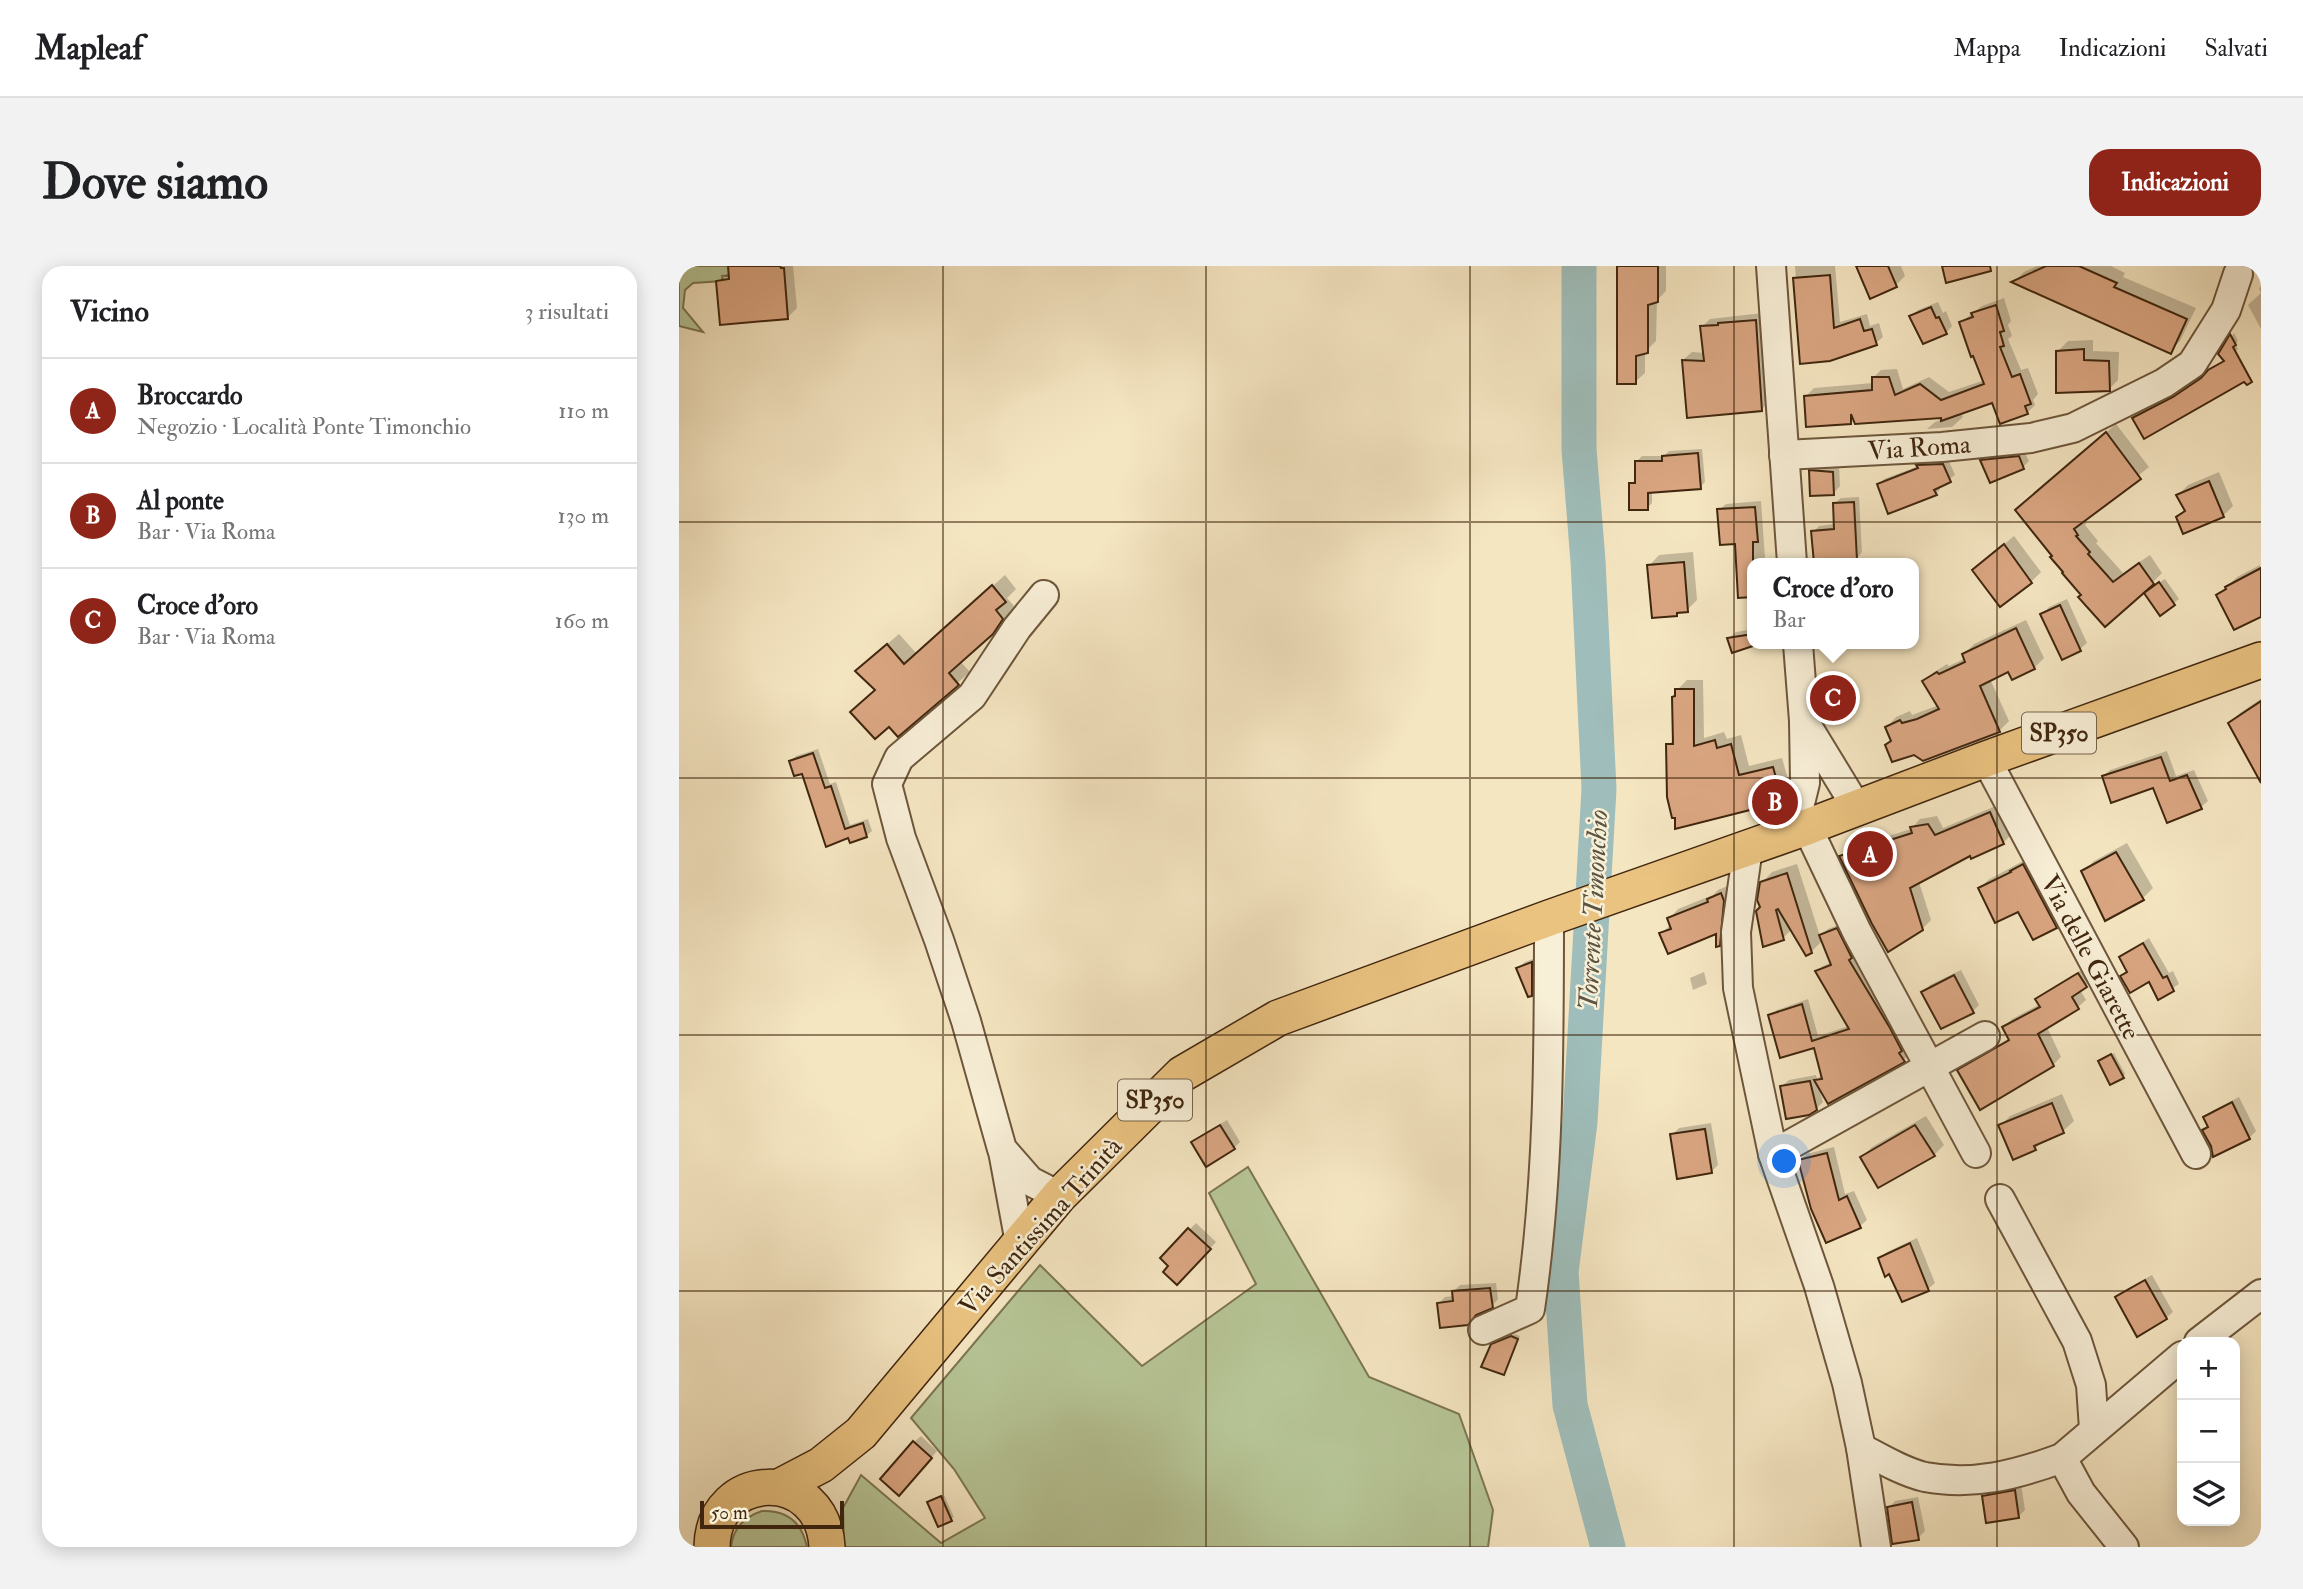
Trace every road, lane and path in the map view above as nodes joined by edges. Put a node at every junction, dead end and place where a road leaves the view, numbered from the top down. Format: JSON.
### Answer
{"nodes":[{"id":1,"x":1771,"y":266,"type":"edge"},
{"id":2,"x":2240,"y":269,"type":"edge"},
{"id":3,"x":1783,"y":455,"type":"junction"},
{"id":4,"x":1792,"y":558,"type":"edge"},
{"id":5,"x":1044,"y":594,"type":"dead end"},
{"id":6,"x":1798,"y":649,"type":"edge"},
{"id":7,"x":2261,"y":660,"type":"edge"},
{"id":8,"x":1804,"y":721,"type":"junction"},
{"id":9,"x":1986,"y":759,"type":"junction"},
{"id":10,"x":1805,"y":783,"type":"junction"},
{"id":11,"x":1823,"y":821,"type":"junction"},
{"id":12,"x":1748,"y":848,"type":"junction"},
{"id":13,"x":1552,"y":917,"type":"junction"},
{"id":14,"x":1985,"y":1036,"type":"dead end"},
{"id":15,"x":1929,"y":1067,"type":"junction"},
{"id":16,"x":1002,"y":1149,"type":"junction"},
{"id":17,"x":1976,"y":1153,"type":"dead end"},
{"id":18,"x":1773,"y":1154,"type":"junction"},
{"id":19,"x":2196,"y":1154,"type":"dead end"},
{"id":20,"x":1059,"y":1196,"type":"junction"},
{"id":21,"x":2000,"y":1199,"type":"dead end"},
{"id":22,"x":1020,"y":1242,"type":"junction"},
{"id":23,"x":2261,"y":1294,"type":"edge"},
{"id":24,"x":1483,"y":1330,"type":"dead end"},
{"id":25,"x":2205,"y":1337,"type":"edge"},
{"id":26,"x":2177,"y":1360,"type":"edge"},
{"id":27,"x":2094,"y":1429,"type":"junction"},
{"id":28,"x":861,"y":1433,"type":"junction"},
{"id":29,"x":1861,"y":1448,"type":"junction"},
{"id":30,"x":2062,"y":1458,"type":"junction"},
{"id":31,"x":779,"y":1487,"type":"junction"},
{"id":32,"x":825,"y":1534,"type":"edge"},
{"id":33,"x":712,"y":1547,"type":"edge"},
{"id":34,"x":1876,"y":1547,"type":"edge"},
{"id":35,"x":2125,"y":1547,"type":"edge"}],
"edges":[{"from":1,"to":3,"type":"street"},
{"from":2,"to":3,"type":"street","name":"Via Roma"},
{"from":3,"to":4,"type":"street"},
{"from":5,"to":16,"type":"street"},
{"from":6,"to":8,"type":"street"},
{"from":7,"to":9,"type":"main road","number":"SP350"},
{"from":8,"to":10,"type":"street"},
{"from":8,"to":11,"type":"street"},
{"from":9,"to":11,"type":"main road","number":"SP350"},
{"from":9,"to":19,"type":"street","name":"Via delle Giarette"},
{"from":10,"to":11,"type":"street"},
{"from":10,"to":11,"type":"street"},
{"from":11,"to":12,"type":"main road","number":"SP350"},
{"from":11,"to":15,"type":"street"},
{"from":12,"to":13,"type":"main road","name":"Via Santissima Trinità","number":"SP350"},
{"from":12,"to":18,"type":"street"},
{"from":13,"to":20,"type":"main road","name":"Via Santissima Trinità","number":"SP350"},
{"from":13,"to":24,"type":"street"},
{"from":14,"to":15,"type":"street"},
{"from":15,"to":17,"type":"street"},
{"from":15,"to":18,"type":"street"},
{"from":16,"to":20,"type":"street"},
{"from":16,"to":22,"type":"street"},
{"from":18,"to":29,"type":"street"},
{"from":20,"to":22,"type":"main road","name":"Via Santissima Trinità","number":"SP350"},
{"from":21,"to":27,"type":"street"},
{"from":22,"to":28,"type":"main road","name":"Via Santissima Trinità","number":"SP350"},
{"from":23,"to":25,"type":"street"},
{"from":26,"to":27,"type":"street"},
{"from":27,"to":30,"type":"street"},
{"from":28,"to":31,"type":"main road","name":"Via Santissima Trinità","number":"SP350"},
{"from":28,"to":32,"type":"main road","name":"Via Santissima Trinità","number":"SP350"},
{"from":29,"to":30,"type":"street"},
{"from":29,"to":34,"type":"street"},
{"from":30,"to":35,"type":"street"},
{"from":31,"to":32,"type":"main road","name":"Via Santissima Trinità","number":"SP350"},
{"from":31,"to":33,"type":"main road","name":"Via Santissima Trinità","number":"SP350"}]}
